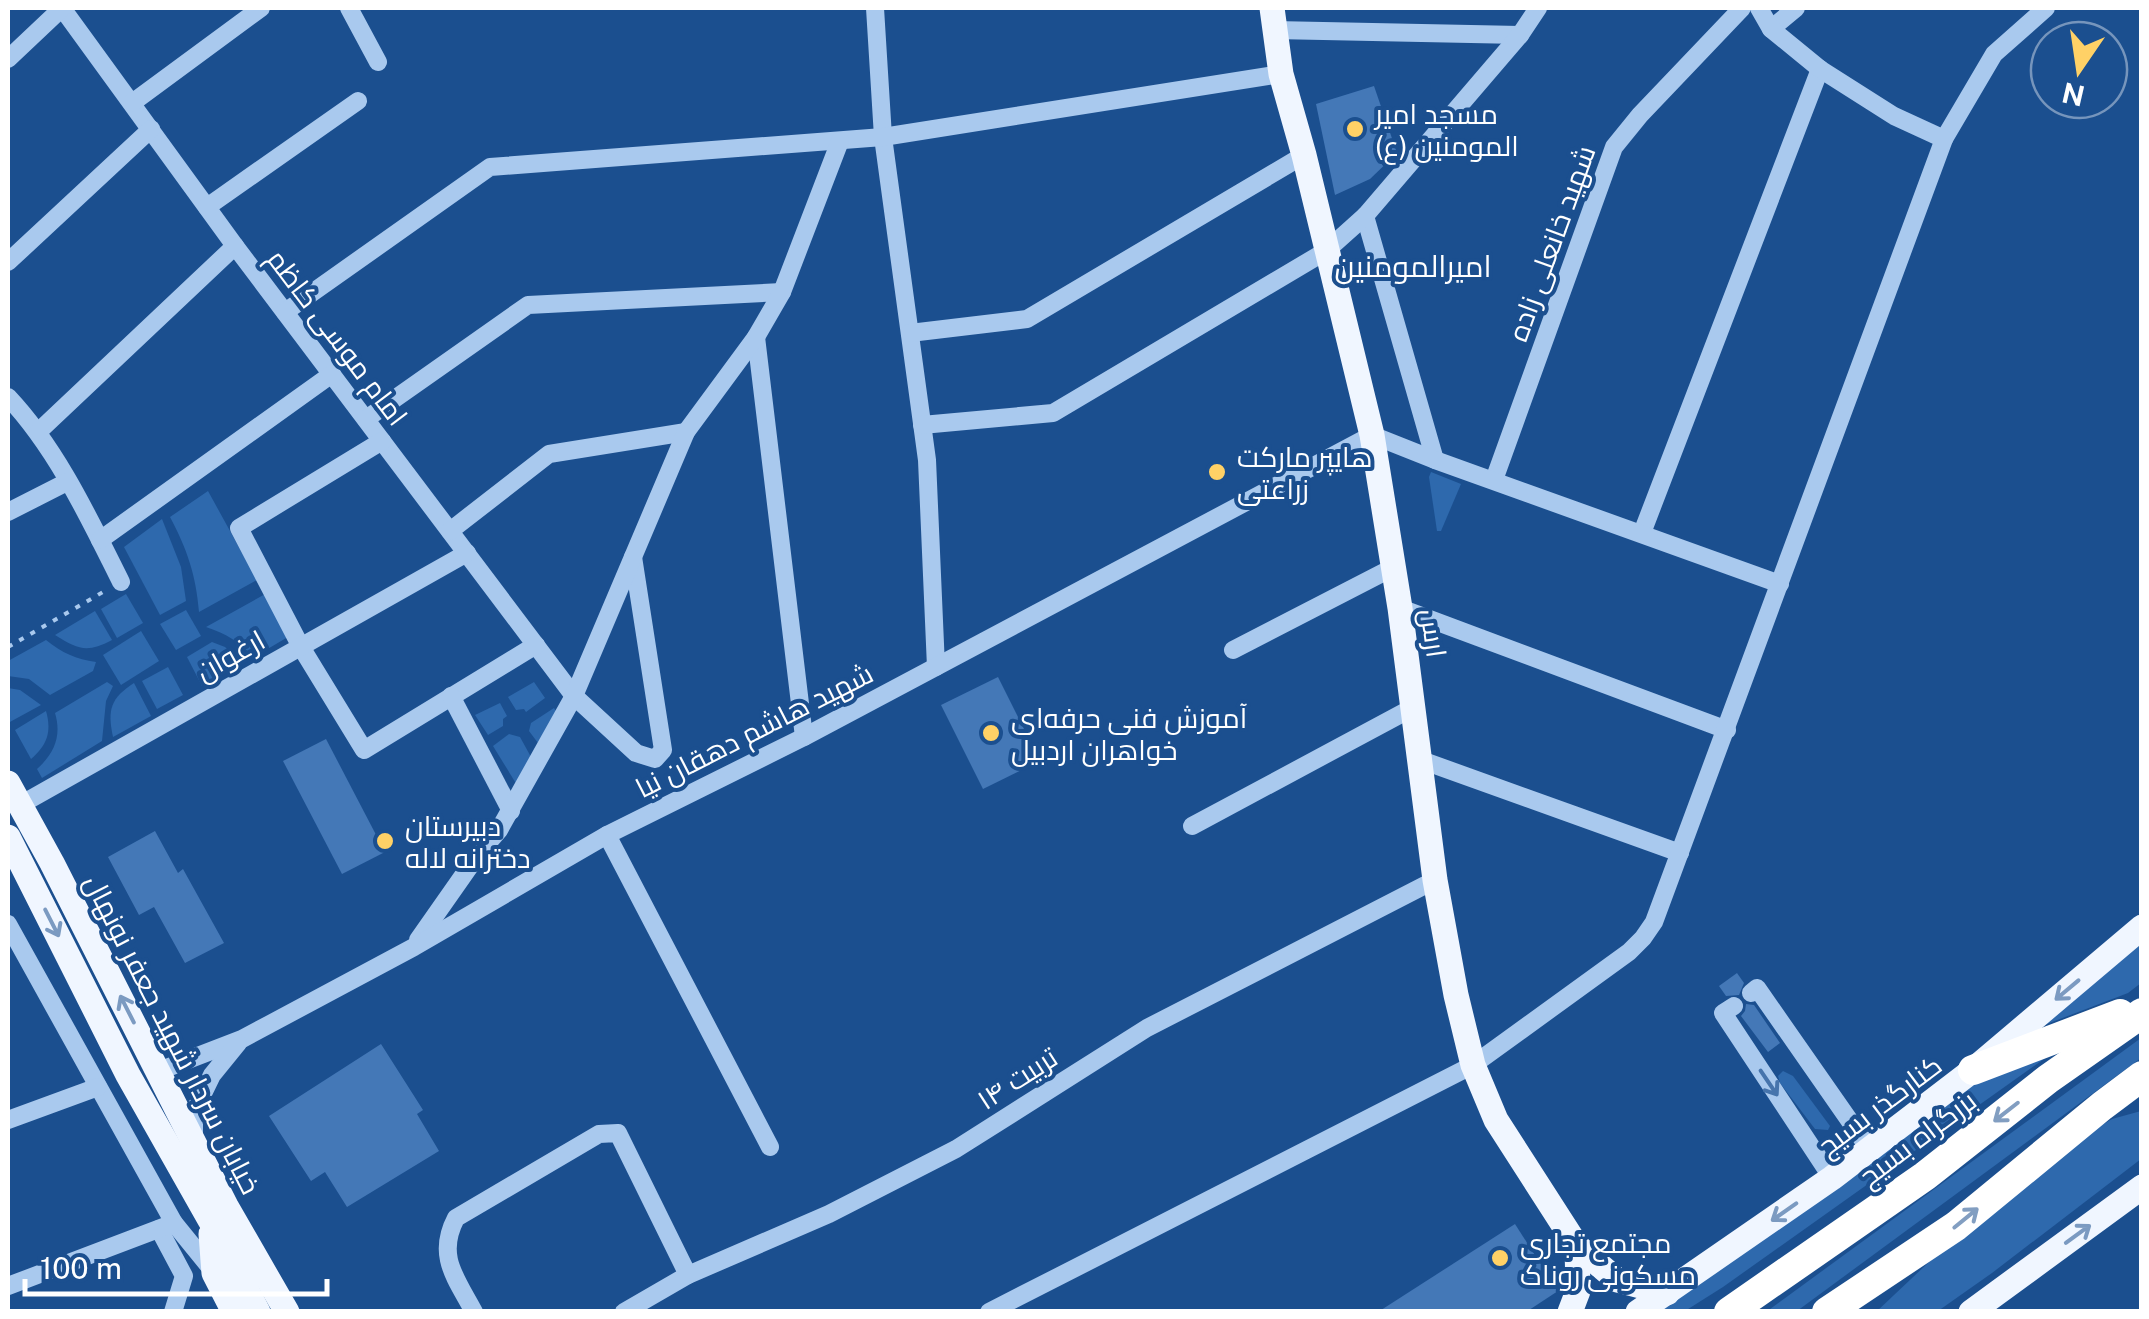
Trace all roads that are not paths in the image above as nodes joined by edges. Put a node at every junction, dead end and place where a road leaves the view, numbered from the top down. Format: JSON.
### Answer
{"nodes":[{"id":1,"x":62,"y":8,"type":"edge"},
{"id":2,"x":260,"y":8,"type":"edge"},
{"id":3,"x":349,"y":8,"type":"edge"},
{"id":4,"x":876,"y":8,"type":"edge"},
{"id":5,"x":1538,"y":8,"type":"edge"},
{"id":6,"x":1742,"y":8,"type":"edge"},
{"id":7,"x":1759,"y":8,"type":"edge"},
{"id":8,"x":1796,"y":8,"type":"edge"},
{"id":9,"x":2046,"y":8,"type":"edge"},
{"id":10,"x":1273,"y":19,"type":"edge"},
{"id":11,"x":1771,"y":29,"type":"junction"},
{"id":12,"x":1520,"y":36,"type":"junction"},
{"id":13,"x":8,"y":59,"type":"edge"},
{"id":14,"x":378,"y":62,"type":"dead end"},
{"id":15,"x":1820,"y":68,"type":"junction"},
{"id":16,"x":1281,"y":74,"type":"junction"},
{"id":17,"x":358,"y":101,"type":"dead end"},
{"id":18,"x":132,"y":103,"type":"junction"},
{"id":19,"x":151,"y":129,"type":"junction"},
{"id":20,"x":883,"y":137,"type":"junction"},
{"id":21,"x":1944,"y":139,"type":"junction"},
{"id":22,"x":840,"y":140,"type":"junction"},
{"id":23,"x":1304,"y":154,"type":"junction"},
{"id":24,"x":207,"y":207,"type":"junction"},
{"id":25,"x":1365,"y":216,"type":"junction"},
{"id":26,"x":236,"y":246,"type":"junction"},
{"id":27,"x":1326,"y":250,"type":"junction"},
{"id":28,"x":8,"y":262,"type":"edge"},
{"id":29,"x":782,"y":292,"type":"junction"},
{"id":30,"x":285,"y":312,"type":"junction"},
{"id":31,"x":910,"y":333,"type":"junction"},
{"id":32,"x":756,"y":337,"type":"junction"},
{"id":33,"x":332,"y":374,"type":"junction"},
{"id":34,"x":8,"y":397,"type":"edge"},
{"id":35,"x":366,"y":419,"type":"junction"},
{"id":36,"x":922,"y":425,"type":"junction"},
{"id":37,"x":38,"y":432,"type":"junction"},
{"id":38,"x":686,"y":432,"type":"junction"},
{"id":39,"x":1372,"y":435,"type":"junction"},
{"id":40,"x":382,"y":441,"type":"junction"},
{"id":41,"x":1435,"y":460,"type":"junction"},
{"id":42,"x":1494,"y":480,"type":"junction"},
{"id":43,"x":67,"y":482,"type":"junction"},
{"id":44,"x":8,"y":512,"type":"edge"},
{"id":45,"x":450,"y":531,"type":"junction"},
{"id":46,"x":1642,"y":532,"type":"junction"},
{"id":47,"x":100,"y":540,"type":"junction"},
{"id":48,"x":467,"y":554,"type":"junction"},
{"id":49,"x":633,"y":557,"type":"junction"},
{"id":50,"x":1394,"y":567,"type":"junction"},
{"id":51,"x":121,"y":582,"type":"road end"},
{"id":52,"x":1780,"y":584,"type":"junction"},
{"id":53,"x":1400,"y":608,"type":"junction"},
{"id":54,"x":536,"y":645,"type":"junction"},
{"id":55,"x":301,"y":646,"type":"junction"},
{"id":56,"x":1234,"y":650,"type":"dead end"},
{"id":57,"x":936,"y":667,"type":"junction"},
{"id":58,"x":451,"y":696,"type":"junction"},
{"id":59,"x":574,"y":696,"type":"junction"},
{"id":60,"x":1414,"y":707,"type":"junction"},
{"id":61,"x":1727,"y":730,"type":"junction"},
{"id":62,"x":804,"y":737,"type":"junction"},
{"id":63,"x":1421,"y":760,"type":"junction"},
{"id":64,"x":14,"y":794,"type":"edge"},
{"id":65,"x":511,"y":811,"type":"junction"},
{"id":66,"x":1192,"y":826,"type":"dead end"},
{"id":67,"x":607,"y":835,"type":"junction"},
{"id":68,"x":8,"y":836,"type":"edge"},
{"id":69,"x":1680,"y":853,"type":"junction"},
{"id":70,"x":1435,"y":880,"type":"junction"},
{"id":71,"x":8,"y":924,"type":"edge"},
{"id":72,"x":2142,"y":927,"type":"edge"},
{"id":73,"x":414,"y":946,"type":"junction"},
{"id":74,"x":1751,"y":993,"type":"dead end"},
{"id":75,"x":1734,"y":1006,"type":"dead end"},
{"id":76,"x":2142,"y":1010,"type":"edge"},
{"id":77,"x":242,"y":1039,"type":"junction"},
{"id":78,"x":1473,"y":1065,"type":"junction"},
{"id":79,"x":1973,"y":1070,"type":"junction"},
{"id":80,"x":159,"y":1072,"type":"junction"},
{"id":81,"x":2142,"y":1076,"type":"edge"},
{"id":82,"x":98,"y":1086,"type":"junction"},
{"id":83,"x":2142,"y":1096,"type":"edge"},
{"id":84,"x":2102,"y":1106,"type":"junction"},
{"id":85,"x":8,"y":1120,"type":"edge"},
{"id":86,"x":194,"y":1141,"type":"junction"},
{"id":87,"x":770,"y":1147,"type":"dead end"},
{"id":88,"x":1870,"y":1150,"type":"junction"},
{"id":89,"x":1832,"y":1178,"type":"junction"},
{"id":90,"x":2142,"y":1188,"type":"edge"},
{"id":91,"x":218,"y":1213,"type":"junction"},
{"id":92,"x":167,"y":1226,"type":"junction"},
{"id":93,"x":1577,"y":1246,"type":"junction"},
{"id":94,"x":1907,"y":1258,"type":"junction"},
{"id":95,"x":214,"y":1273,"type":"junction"},
{"id":96,"x":688,"y":1275,"type":"junction"},
{"id":97,"x":8,"y":1286,"type":"edge"},
{"id":98,"x":1667,"y":1293,"type":"junction"},
{"id":99,"x":1975,"y":1310,"type":"edge"},
{"id":100,"x":174,"y":1312,"type":"edge"},
{"id":101,"x":234,"y":1312,"type":"edge"},
{"id":102,"x":258,"y":1312,"type":"edge"},
{"id":103,"x":288,"y":1312,"type":"edge"},
{"id":104,"x":304,"y":1312,"type":"edge"},
{"id":105,"x":474,"y":1312,"type":"edge"},
{"id":106,"x":624,"y":1312,"type":"edge"},
{"id":107,"x":989,"y":1312,"type":"edge"},
{"id":108,"x":1570,"y":1312,"type":"edge"},
{"id":109,"x":1638,"y":1312,"type":"edge"},
{"id":110,"x":1730,"y":1312,"type":"edge"},
{"id":111,"x":1827,"y":1312,"type":"edge"},
{"id":112,"x":1856,"y":1312,"type":"edge"}],
"edges":[{"from":1,"to":13,"type":"street"},
{"from":1,"to":18,"type":"street","name":"امام موسی کاظم"},
{"from":2,"to":18,"type":"street"},
{"from":3,"to":14,"type":"street"},
{"from":4,"to":20,"type":"street"},
{"from":5,"to":12,"type":"street"},
{"from":6,"to":42,"type":"street","name":"شهید خانعلی زاده"},
{"from":7,"to":11,"type":"street"},
{"from":8,"to":11,"type":"street"},
{"from":9,"to":21,"type":"street"},
{"from":10,"to":12,"type":"street"},
{"from":10,"to":16,"type":"main road","name":"ارس"},
{"from":11,"to":15,"type":"street"},
{"from":12,"to":25,"type":"street"},
{"from":15,"to":21,"type":"street"},
{"from":15,"to":46,"type":"street"},
{"from":16,"to":20,"type":"street"},
{"from":16,"to":23,"type":"main road","name":"ارس"},
{"from":17,"to":24,"type":"street"},
{"from":18,"to":19,"type":"street","name":"امام موسی کاظم"},
{"from":19,"to":24,"type":"street","name":"امام موسی کاظم"},
{"from":19,"to":28,"type":"street"},
{"from":20,"to":22,"type":"street"},
{"from":20,"to":31,"type":"street"},
{"from":21,"to":52,"type":"street"},
{"from":22,"to":29,"type":"street"},
{"from":22,"to":30,"type":"street"},
{"from":23,"to":27,"type":"main road","name":"ارس"},
{"from":23,"to":31,"type":"street"},
{"from":24,"to":26,"type":"street","name":"امام موسی کاظم"},
{"from":25,"to":27,"type":"street"},
{"from":25,"to":41,"type":"street"},
{"from":26,"to":30,"type":"street","name":"امام موسی کاظم"},
{"from":26,"to":37,"type":"street"},
{"from":27,"to":36,"type":"street"},
{"from":27,"to":39,"type":"main road","name":"ارس"},
{"from":29,"to":32,"type":"street"},
{"from":29,"to":35,"type":"street"},
{"from":30,"to":33,"type":"street","name":"امام موسی کاظم"},
{"from":31,"to":36,"type":"street"},
{"from":32,"to":38,"type":"street"},
{"from":32,"to":62,"type":"street"},
{"from":33,"to":35,"type":"street","name":"امام موسی کاظم"},
{"from":33,"to":47,"type":"street"},
{"from":34,"to":37,"type":"street"},
{"from":35,"to":40,"type":"street","name":"امام موسی کاظم"},
{"from":36,"to":57,"type":"street"},
{"from":37,"to":43,"type":"street"},
{"from":38,"to":45,"type":"street"},
{"from":38,"to":49,"type":"street"},
{"from":39,"to":41,"type":"street"},
{"from":39,"to":50,"type":"main road","name":"ارس"},
{"from":39,"to":57,"type":"street","name":"شهید هاشم دهقان نیا"},
{"from":40,"to":45,"type":"street","name":"امام موسی کاظم"},
{"from":40,"to":55,"type":"street"},
{"from":41,"to":42,"type":"street"},
{"from":42,"to":46,"type":"street"},
{"from":43,"to":44,"type":"street"},
{"from":43,"to":47,"type":"street"},
{"from":45,"to":48,"type":"street","name":"امام موسی کاظم"},
{"from":46,"to":52,"type":"street"},
{"from":47,"to":51,"type":"street"},
{"from":48,"to":54,"type":"street","name":"امام موسی کاظم"},
{"from":48,"to":55,"type":"street","name":"ارغوان"},
{"from":49,"to":59,"type":"street"},
{"from":49,"to":59,"type":"street","name":"امام موسی کاظم"},
{"from":50,"to":53,"type":"main road","name":"ارس"},
{"from":50,"to":56,"type":"street"},
{"from":52,"to":61,"type":"street"},
{"from":53,"to":60,"type":"main road","name":"ارس"},
{"from":53,"to":61,"type":"street"},
{"from":54,"to":58,"type":"street"},
{"from":54,"to":59,"type":"street","name":"امام موسی کاظم"},
{"from":55,"to":58,"type":"street"},
{"from":55,"to":64,"type":"street","name":"ارغوان"},
{"from":57,"to":62,"type":"street","name":"شهید هاشم دهقان نیا"},
{"from":58,"to":65,"type":"street"},
{"from":59,"to":65,"type":"street"},
{"from":60,"to":63,"type":"main road","name":"ارس"},
{"from":60,"to":66,"type":"street"},
{"from":61,"to":69,"type":"street"},
{"from":62,"to":67,"type":"street","name":"شهید هاشم دهقان نیا"},
{"from":63,"to":69,"type":"street"},
{"from":63,"to":70,"type":"main road","name":"ارس"},
{"from":80,"to":64,"type":"main road","name":"خیابان سردار شهید جعفر نونهال","one_way":true},
{"from":65,"to":73,"type":"street"},
{"from":67,"to":73,"type":"street","name":"شهید هاشم دهقان نیا"},
{"from":67,"to":87,"type":"street"},
{"from":68,"to":91,"type":"main road","name":"خیابان سردار شهید جعفر نونهال","one_way":true},
{"from":69,"to":78,"type":"street"},
{"from":70,"to":78,"type":"main road","name":"ارس"},
{"from":70,"to":96,"type":"street","name":"تربیت ۱۴"},
{"from":71,"to":82,"type":"street"},
{"from":72,"to":79,"type":"main road","name":"کنارگذر بسیج","one_way":true},
{"from":73,"to":77,"type":"street","name":"شهید هاشم دهقان نیا"},
{"from":74,"to":88,"type":"street"},
{"from":75,"to":89,"type":"street","one_way":true},
{"from":76,"to":79,"type":"highway"},
{"from":76,"to":110,"type":"highway","name":"بزرگراه بسیج","one_way":true},
{"from":77,"to":80,"type":"street","name":"شهید هاشم دهقان نیا"},
{"from":77,"to":86,"type":"street"},
{"from":78,"to":93,"type":"main road","name":"ارس"},
{"from":78,"to":107,"type":"street"},
{"from":79,"to":88,"type":"main road","name":"کنارگذر بسیج"},
{"from":80,"to":86,"type":"main road","name":"خیابان سردار شهید جعفر نونهال"},
{"from":81,"to":84,"type":"highway"},
{"from":82,"to":85,"type":"street"},
{"from":82,"to":92,"type":"street"},
{"from":83,"to":84,"type":"highway"},
{"from":94,"to":84,"type":"highway","one_way":true},
{"from":86,"to":91,"type":"main road","name":"خیابان سردار شهید جعفر نونهال"},
{"from":88,"to":89,"type":"main road","name":"کنارگذر بسیج"},
{"from":89,"to":98,"type":"main road","name":"کنارگذر بسیج","one_way":true},
{"from":99,"to":90,"type":"main road","one_way":true},
{"from":91,"to":95,"type":"main road"},
{"from":91,"to":102,"type":"main road","name":"خیابان سردار شهید جعفر نونهال"},
{"from":91,"to":103,"type":"main road","name":"خیابان سردار شهید جعفر نونهال"},
{"from":91,"to":104,"type":"main road"},
{"from":92,"to":95,"type":"street"},
{"from":92,"to":97,"type":"street"},
{"from":92,"to":100,"type":"street"},
{"from":93,"to":98,"type":"main road","name":"ارس"},
{"from":93,"to":108,"type":"main road"},
{"from":94,"to":111,"type":"highway"},
{"from":94,"to":112,"type":"highway"},
{"from":95,"to":101,"type":"main road"},
{"from":96,"to":105,"type":"street"},
{"from":96,"to":106,"type":"street","name":"تربیت ۱۴"},
{"from":98,"to":109,"type":"main road","name":"کنارگذر بسیج"}]}
